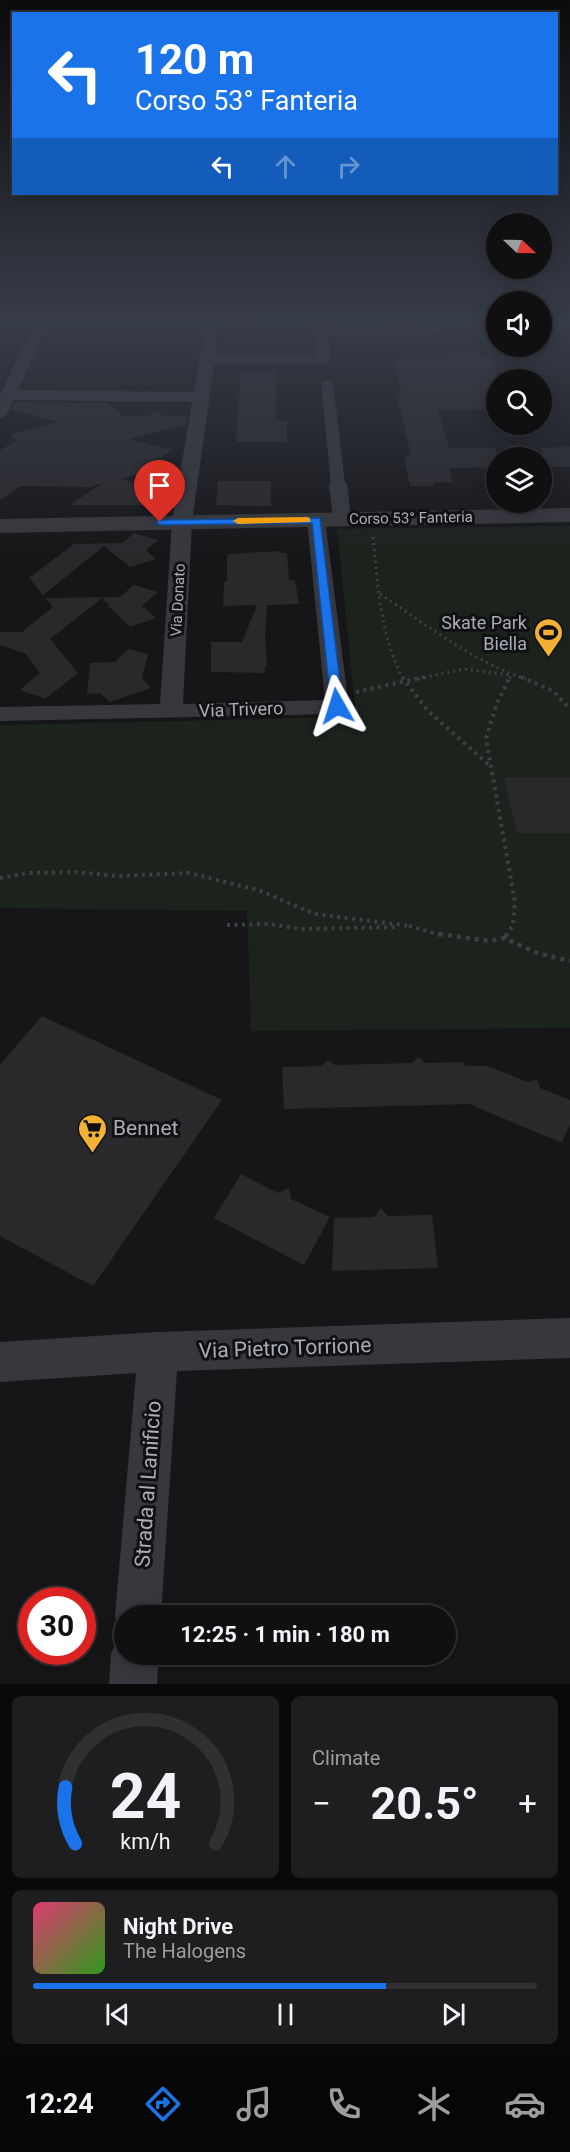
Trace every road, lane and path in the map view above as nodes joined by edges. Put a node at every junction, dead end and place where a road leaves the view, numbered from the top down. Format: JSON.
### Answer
{"nodes":[{"id":1,"x":6,"y":399,"type":"edge"},
{"id":2,"x":202,"y":399,"type":"edge"},
{"id":3,"x":329,"y":399,"type":"edge"},
{"id":4,"x":0,"y":413,"type":"edge"},
{"id":5,"x":338,"y":484,"type":"joint"},
{"id":6,"x":570,"y":515,"type":"edge"},
{"id":7,"x":342,"y":519,"type":"junction"},
{"id":8,"x":371,"y":519,"type":"junction"},
{"id":9,"x":316,"y":520,"type":"junction"},
{"id":10,"x":182,"y":522,"type":"junction"},
{"id":11,"x":0,"y":526,"type":"edge"},
{"id":12,"x":380,"y":594,"type":"junction"},
{"id":13,"x":511,"y":675,"type":"junction"},
{"id":14,"x":404,"y":682,"type":"junction"},
{"id":15,"x":336,"y":693,"type":"junction"},
{"id":16,"x":570,"y":709,"type":"edge"},
{"id":17,"x":171,"y":711,"type":"junction"},
{"id":18,"x":0,"y":714,"type":"edge"},
{"id":19,"x":489,"y":766,"type":"junction"},
{"id":20,"x":0,"y":878,"type":"edge"},
{"id":21,"x":227,"y":926,"type":"dead end"},
{"id":22,"x":410,"y":926,"type":"junction"},
{"id":23,"x":504,"y":938,"type":"junction"},
{"id":24,"x":570,"y":961,"type":"edge"},
{"id":25,"x":570,"y":1338,"type":"edge"},
{"id":26,"x":158,"y":1352,"type":"junction"},
{"id":27,"x":0,"y":1362,"type":"edge"},
{"id":28,"x":139,"y":1605,"type":"edge"},
{"id":29,"x":134,"y":1665,"type":"edge"},
{"id":30,"x":133,"y":1684,"type":"edge"}],
"edges":[{"from":1,"to":4,"type":"street"},
{"from":2,"to":10,"type":"street","name":"Via Donato"},
{"from":3,"to":5,"type":"street"},
{"from":5,"to":7,"type":"street"},
{"from":6,"to":8,"type":"street","name":"Corso 53° Fanteria"},
{"from":7,"to":8,"type":"street","name":"Corso 53° Fanteria"},
{"from":7,"to":9,"type":"street","name":"Corso 53° Fanteria"},
{"from":8,"to":12,"type":"path"},
{"from":9,"to":10,"type":"street","name":"Corso 53° Fanteria"},
{"from":9,"to":15,"type":"street"},
{"from":10,"to":11,"type":"street","name":"Corso 53° Fanteria"},
{"from":10,"to":17,"type":"street","name":"Via Donato"},
{"from":12,"to":13,"type":"path"},
{"from":12,"to":14,"type":"path"},
{"from":13,"to":14,"type":"path"},
{"from":13,"to":16,"type":"path"},
{"from":13,"to":19,"type":"path"},
{"from":14,"to":15,"type":"path"},
{"from":14,"to":19,"type":"path"},
{"from":15,"to":17,"type":"street","name":"Via Trivero"},
{"from":17,"to":18,"type":"street"},
{"from":19,"to":23,"type":"path"},
{"from":20,"to":22,"type":"path"},
{"from":21,"to":22,"type":"path"},
{"from":22,"to":23,"type":"path"},
{"from":23,"to":24,"type":"path"},
{"from":25,"to":26,"type":"street","name":"Via Pietro Torrione"},
{"from":26,"to":27,"type":"street","name":"Via Pietro Torrione"},
{"from":26,"to":28,"type":"street","name":"Strada al Lanificio"},
{"from":29,"to":30,"type":"street"}]}
